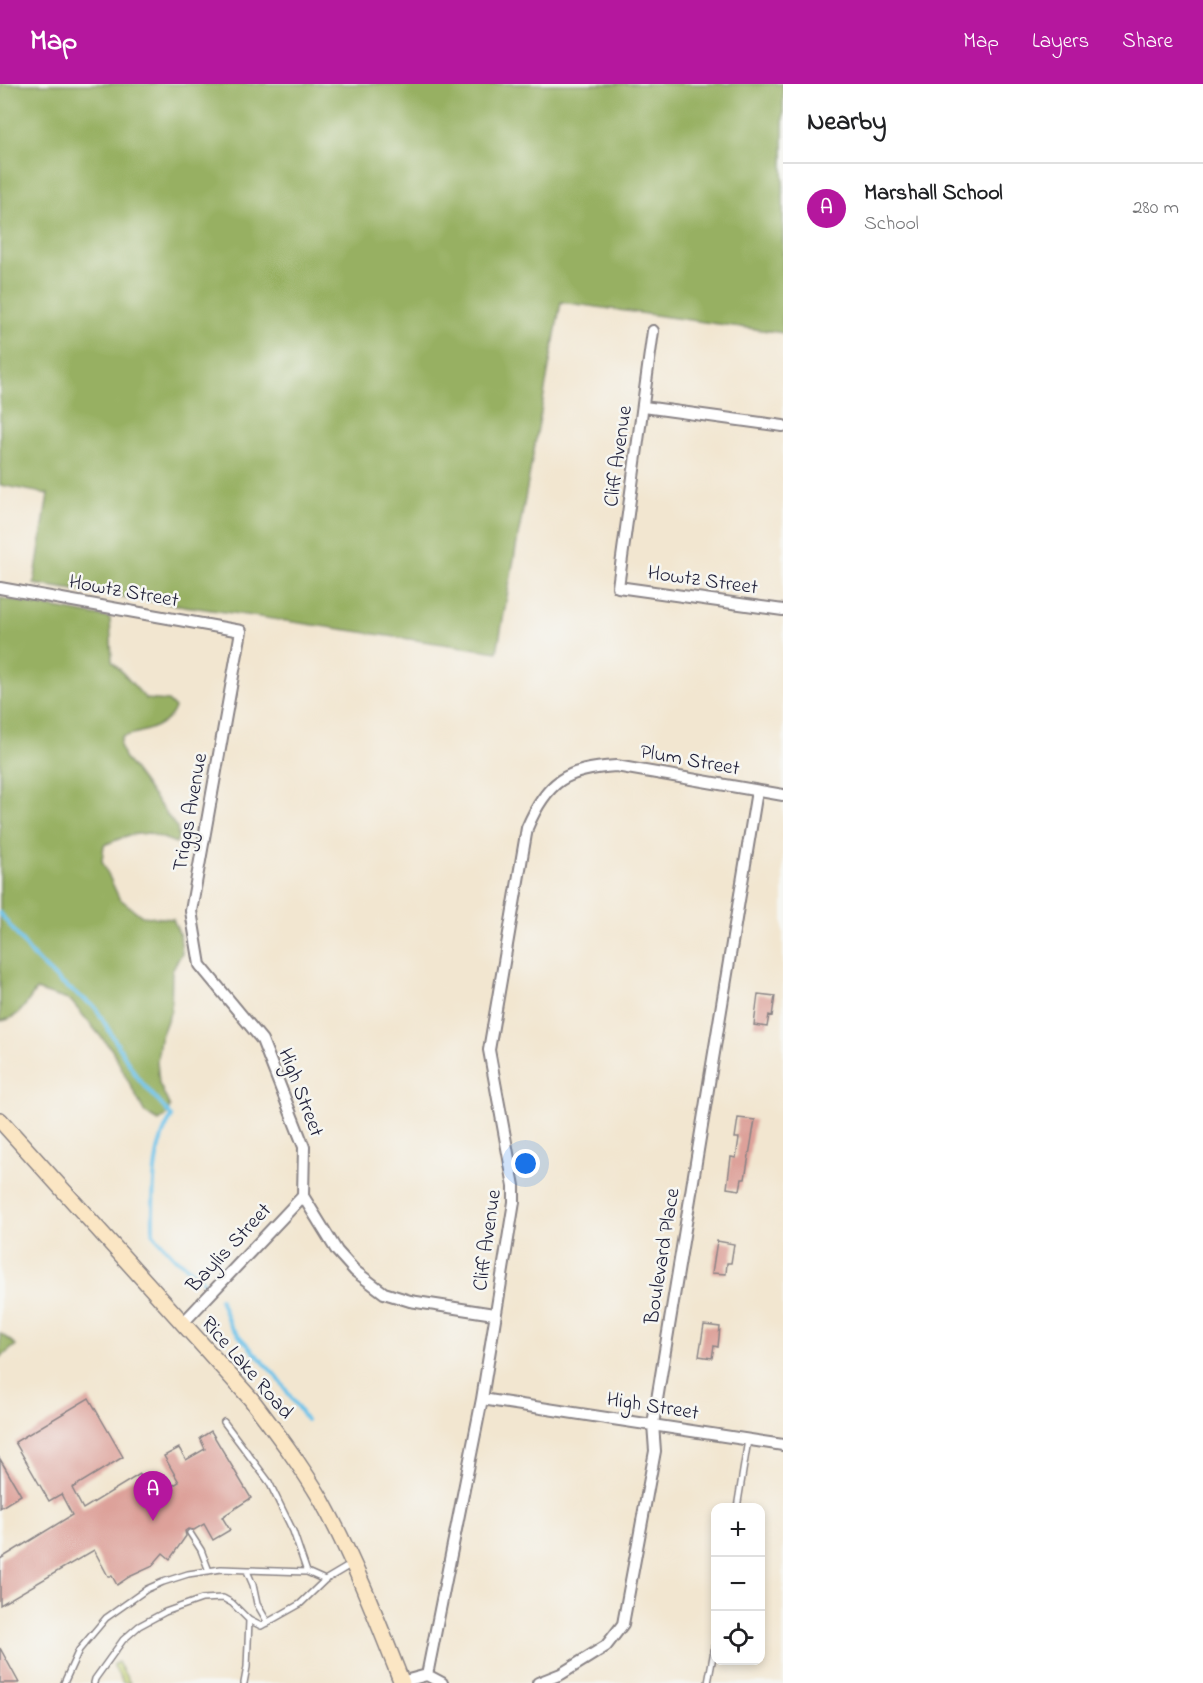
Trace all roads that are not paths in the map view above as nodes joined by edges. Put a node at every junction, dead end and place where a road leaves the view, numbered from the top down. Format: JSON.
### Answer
{"nodes":[{"id":1,"x":653,"y":331,"type":"dead end"},
{"id":2,"x":644,"y":407,"type":"junction"},
{"id":3,"x":783,"y":426,"type":"edge"},
{"id":4,"x":618,"y":587,"type":"joint"},
{"id":5,"x":0,"y":588,"type":"edge"},
{"id":6,"x":783,"y":610,"type":"edge"},
{"id":7,"x":241,"y":631,"type":"joint"},
{"id":8,"x":590,"y":768,"type":"joint"},
{"id":9,"x":757,"y":791,"type":"junction"},
{"id":10,"x":783,"y":795,"type":"edge"},
{"id":11,"x":223,"y":992,"type":"joint"},
{"id":12,"x":0,"y":1120,"type":"edge"},
{"id":13,"x":303,"y":1196,"type":"junction"},
{"id":14,"x":494,"y":1314,"type":"junction"},
{"id":15,"x":182,"y":1324,"type":"junction"},
{"id":16,"x":482,"y":1399,"type":"junction"},
{"id":17,"x":224,"y":1422,"type":"dead end"},
{"id":18,"x":653,"y":1424,"type":"junction"},
{"id":19,"x":748,"y":1440,"type":"junction"},
{"id":20,"x":783,"y":1445,"type":"edge"},
{"id":21,"x":738,"y":1503,"type":"edge"},
{"id":22,"x":190,"y":1533,"type":"dead end"},
{"id":23,"x":353,"y":1563,"type":"junction"},
{"id":24,"x":210,"y":1571,"type":"junction"},
{"id":25,"x":247,"y":1571,"type":"junction"},
{"id":26,"x":307,"y":1572,"type":"junction"},
{"id":27,"x":325,"y":1580,"type":"junction"},
{"id":28,"x":249,"y":1620,"type":"junction"},
{"id":29,"x":268,"y":1623,"type":"junction"},
{"id":30,"x":711,"y":1665,"type":"edge"},
{"id":31,"x":426,"y":1675,"type":"junction"},
{"id":32,"x":401,"y":1682,"type":"edge"},
{"id":33,"x":64,"y":1683,"type":"edge"},
{"id":34,"x":94,"y":1683,"type":"edge"},
{"id":35,"x":244,"y":1683,"type":"edge"},
{"id":36,"x":441,"y":1683,"type":"edge"},
{"id":37,"x":538,"y":1683,"type":"edge"},
{"id":38,"x":708,"y":1683,"type":"edge"}],
"edges":[{"from":1,"to":2,"type":"street","name":"Cliff Avenue"},
{"from":2,"to":3,"type":"street"},
{"from":2,"to":4,"type":"street","name":"Cliff Avenue"},
{"from":4,"to":6,"type":"street","name":"Howtz Street"},
{"from":5,"to":7,"type":"street","name":"Howtz Street"},
{"from":7,"to":11,"type":"street","name":"Triggs Avenue"},
{"from":8,"to":9,"type":"street","name":"Plum Street"},
{"from":8,"to":14,"type":"street","name":"Cliff Avenue"},
{"from":9,"to":10,"type":"street","name":"Plum Street"},
{"from":9,"to":18,"type":"street","name":"Boulevard Place"},
{"from":11,"to":13,"type":"street","name":"High Street"},
{"from":12,"to":15,"type":"main road","name":"Rice Lake Road"},
{"from":13,"to":14,"type":"street"},
{"from":13,"to":15,"type":"street","name":"Baylis Street"},
{"from":14,"to":16,"type":"street","name":"Cliff Avenue"},
{"from":15,"to":23,"type":"main road","name":"Rice Lake Road"},
{"from":16,"to":18,"type":"street","name":"High Street"},
{"from":16,"to":31,"type":"street","name":"Cliff Avenue"},
{"from":17,"to":26,"type":"lane"},
{"from":18,"to":19,"type":"street","name":"High Street"},
{"from":18,"to":37,"type":"street","name":"Boulevard Place"},
{"from":19,"to":20,"type":"street","name":"High Street"},
{"from":19,"to":21,"type":"lane"},
{"from":22,"to":24,"type":"lane"},
{"from":23,"to":27,"type":"lane"},
{"from":23,"to":32,"type":"main road","name":"Rice Lake Road"},
{"from":24,"to":25,"type":"lane"},
{"from":24,"to":33,"type":"lane"},
{"from":25,"to":26,"type":"lane"},
{"from":25,"to":29,"type":"lane"},
{"from":26,"to":27,"type":"lane"},
{"from":27,"to":29,"type":"lane"},
{"from":28,"to":29,"type":"lane"},
{"from":28,"to":34,"type":"lane"},
{"from":28,"to":35,"type":"lane"},
{"from":30,"to":38,"type":"lane"},
{"from":31,"to":32,"type":"street"},
{"from":31,"to":36,"type":"street"}]}
